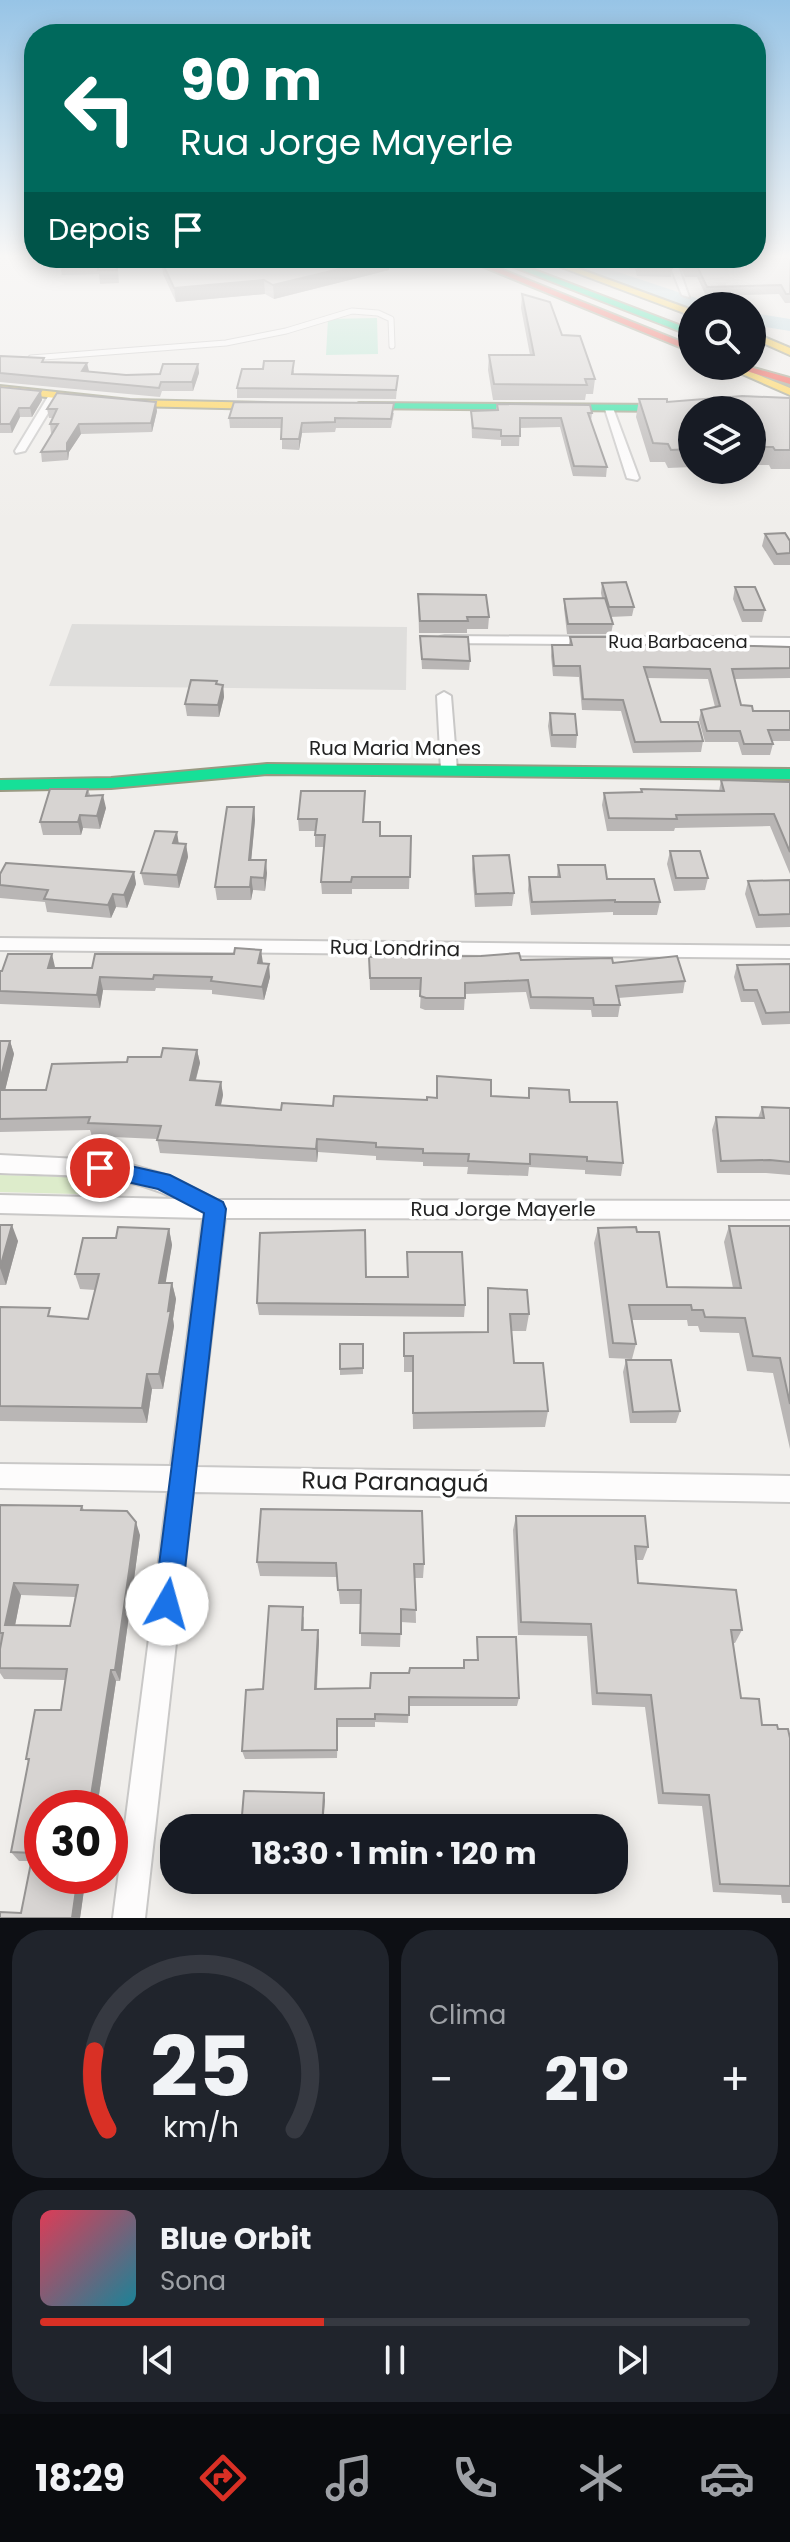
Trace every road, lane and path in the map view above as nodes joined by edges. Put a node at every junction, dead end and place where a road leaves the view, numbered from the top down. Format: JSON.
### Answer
{"nodes":[{"id":1,"x":197,"y":345,"type":"edge"},
{"id":2,"x":766,"y":352,"type":"edge"},
{"id":3,"x":27,"y":358,"type":"edge"},
{"id":4,"x":766,"y":361,"type":"edge"},
{"id":5,"x":790,"y":361,"type":"edge"},
{"id":6,"x":790,"y":370,"type":"edge"},
{"id":7,"x":766,"y":374,"type":"edge"},
{"id":8,"x":762,"y":380,"type":"edge"},
{"id":9,"x":790,"y":381,"type":"edge"},
{"id":10,"x":0,"y":389,"type":"edge"},
{"id":11,"x":790,"y":392,"type":"edge"},
{"id":12,"x":54,"y":395,"type":"junction"},
{"id":13,"x":282,"y":406,"type":"edge"},
{"id":14,"x":344,"y":406,"type":"edge"},
{"id":15,"x":608,"y":408,"type":"junction"},
{"id":16,"x":678,"y":408,"type":"edge"},
{"id":17,"x":20,"y":451,"type":"dead end"},
{"id":18,"x":633,"y":478,"type":"dead end"},
{"id":19,"x":437,"y":640,"type":"edge"},
{"id":20,"x":790,"y":642,"type":"edge"},
{"id":21,"x":444,"y":696,"type":"dead end"},
{"id":22,"x":449,"y":770,"type":"junction"},
{"id":23,"x":790,"y":774,"type":"edge"},
{"id":24,"x":0,"y":785,"type":"edge"},
{"id":25,"x":0,"y":944,"type":"edge"},
{"id":26,"x":790,"y":952,"type":"edge"},
{"id":27,"x":0,"y":1164,"type":"edge"},
{"id":28,"x":0,"y":1204,"type":"edge"},
{"id":29,"x":215,"y":1209,"type":"junction"},
{"id":30,"x":790,"y":1210,"type":"edge"},
{"id":31,"x":0,"y":1476,"type":"edge"},
{"id":32,"x":183,"y":1479,"type":"junction"},
{"id":33,"x":790,"y":1489,"type":"edge"},
{"id":34,"x":129,"y":1918,"type":"edge"}],
"edges":[{"from":1,"to":3,"type":"lane"},
{"from":2,"to":5,"type":"main road"},
{"from":4,"to":6,"type":"main road"},
{"from":7,"to":9,"type":"main road"},
{"from":8,"to":11,"type":"main road"},
{"from":10,"to":12,"type":"main road"},
{"from":12,"to":13,"type":"main road"},
{"from":12,"to":17,"type":"street"},
{"from":14,"to":15,"type":"main road"},
{"from":15,"to":16,"type":"main road"},
{"from":15,"to":18,"type":"street"},
{"from":19,"to":20,"type":"street","name":"Rua Barbacena"},
{"from":21,"to":22,"type":"street"},
{"from":22,"to":23,"type":"main road","name":"Rua Maria Manes"},
{"from":22,"to":24,"type":"main road","name":"Rua Maria Manes"},
{"from":25,"to":26,"type":"street","name":"Rua Londrina"},
{"from":27,"to":29,"type":"street","name":"Rua Jorge Mayerle"},
{"from":28,"to":29,"type":"street","name":"Rua Jorge Mayerle"},
{"from":29,"to":30,"type":"street","name":"Rua Jorge Mayerle"},
{"from":29,"to":32,"type":"street"},
{"from":31,"to":32,"type":"street","name":"Rua Paranaguá"},
{"from":32,"to":33,"type":"street","name":"Rua Paranaguá"},
{"from":32,"to":34,"type":"street"}]}
